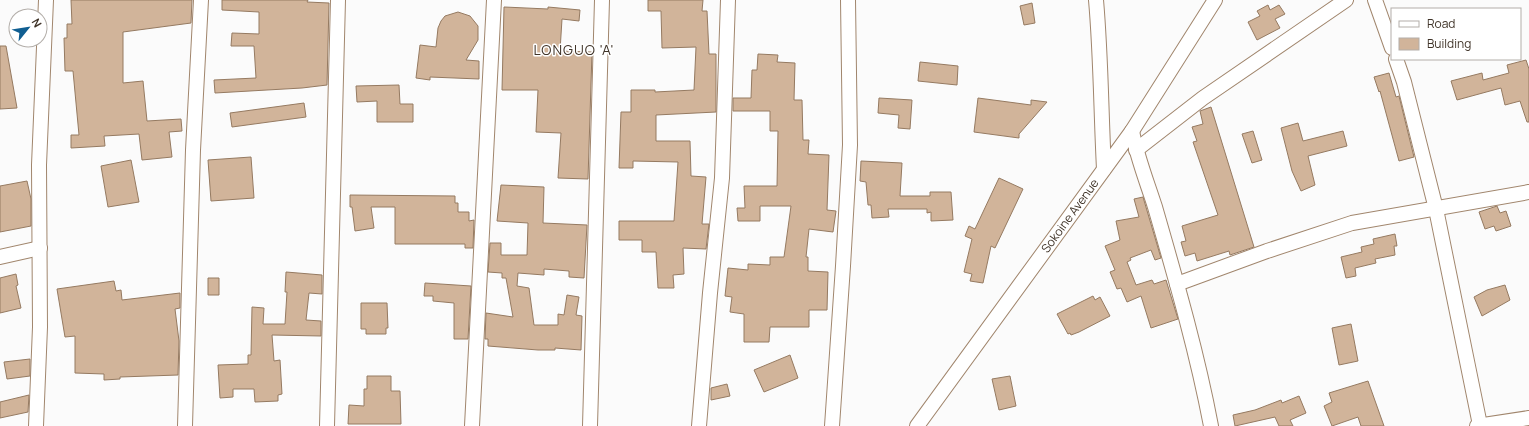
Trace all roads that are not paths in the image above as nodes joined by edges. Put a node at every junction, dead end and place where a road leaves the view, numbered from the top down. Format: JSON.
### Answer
{"nodes":[{"id":1,"x":46,"y":0,"type":"edge"},
{"id":2,"x":202,"y":0,"type":"edge"},
{"id":3,"x":338,"y":0,"type":"edge"},
{"id":4,"x":494,"y":0,"type":"edge"},
{"id":5,"x":602,"y":0,"type":"edge"},
{"id":6,"x":728,"y":0,"type":"edge"},
{"id":7,"x":848,"y":0,"type":"edge"},
{"id":8,"x":1096,"y":0,"type":"edge"},
{"id":9,"x":1215,"y":0,"type":"edge"},
{"id":10,"x":1346,"y":0,"type":"edge"},
{"id":11,"x":1375,"y":0,"type":"edge"},
{"id":12,"x":1391,"y":45,"type":"edge"},
{"id":13,"x":1396,"y":60,"type":"edge"},
{"id":14,"x":1132,"y":131,"type":"junction"},
{"id":15,"x":1136,"y":150,"type":"junction"},
{"id":16,"x":1104,"y":169,"type":"junction"},
{"id":17,"x":1529,"y":192,"type":"edge"},
{"id":18,"x":1436,"y":209,"type":"junction"},
{"id":19,"x":40,"y":248,"type":"junction"},
{"id":20,"x":0,"y":257,"type":"edge"},
{"id":21,"x":1176,"y":284,"type":"junction"},
{"id":22,"x":1529,"y":418,"type":"edge"},
{"id":23,"x":36,"y":426,"type":"edge"},
{"id":24,"x":185,"y":426,"type":"edge"},
{"id":25,"x":327,"y":426,"type":"edge"},
{"id":26,"x":472,"y":426,"type":"edge"},
{"id":27,"x":590,"y":426,"type":"edge"},
{"id":28,"x":699,"y":426,"type":"edge"},
{"id":29,"x":832,"y":426,"type":"edge"},
{"id":30,"x":918,"y":426,"type":"edge"},
{"id":31,"x":1211,"y":426,"type":"edge"},
{"id":32,"x":1479,"y":426,"type":"edge"}],
"edges":[{"from":1,"to":19,"type":"street"},
{"from":2,"to":24,"type":"street"},
{"from":3,"to":25,"type":"street"},
{"from":4,"to":26,"type":"street"},
{"from":5,"to":27,"type":"street"},
{"from":6,"to":28,"type":"street"},
{"from":7,"to":29,"type":"street"},
{"from":8,"to":16,"type":"street"},
{"from":9,"to":14,"type":"street","name":"Sokoine Avenue"},
{"from":10,"to":15,"type":"street"},
{"from":11,"to":12,"type":"street"},
{"from":13,"to":18,"type":"street"},
{"from":14,"to":15,"type":"street"},
{"from":14,"to":16,"type":"street","name":"Sokoine Avenue"},
{"from":15,"to":21,"type":"street"},
{"from":16,"to":30,"type":"street","name":"Sokoine Avenue"},
{"from":17,"to":18,"type":"street"},
{"from":18,"to":21,"type":"street"},
{"from":18,"to":32,"type":"street"},
{"from":19,"to":20,"type":"street"},
{"from":19,"to":23,"type":"street"},
{"from":21,"to":31,"type":"street"},
{"from":22,"to":32,"type":"street"}]}
